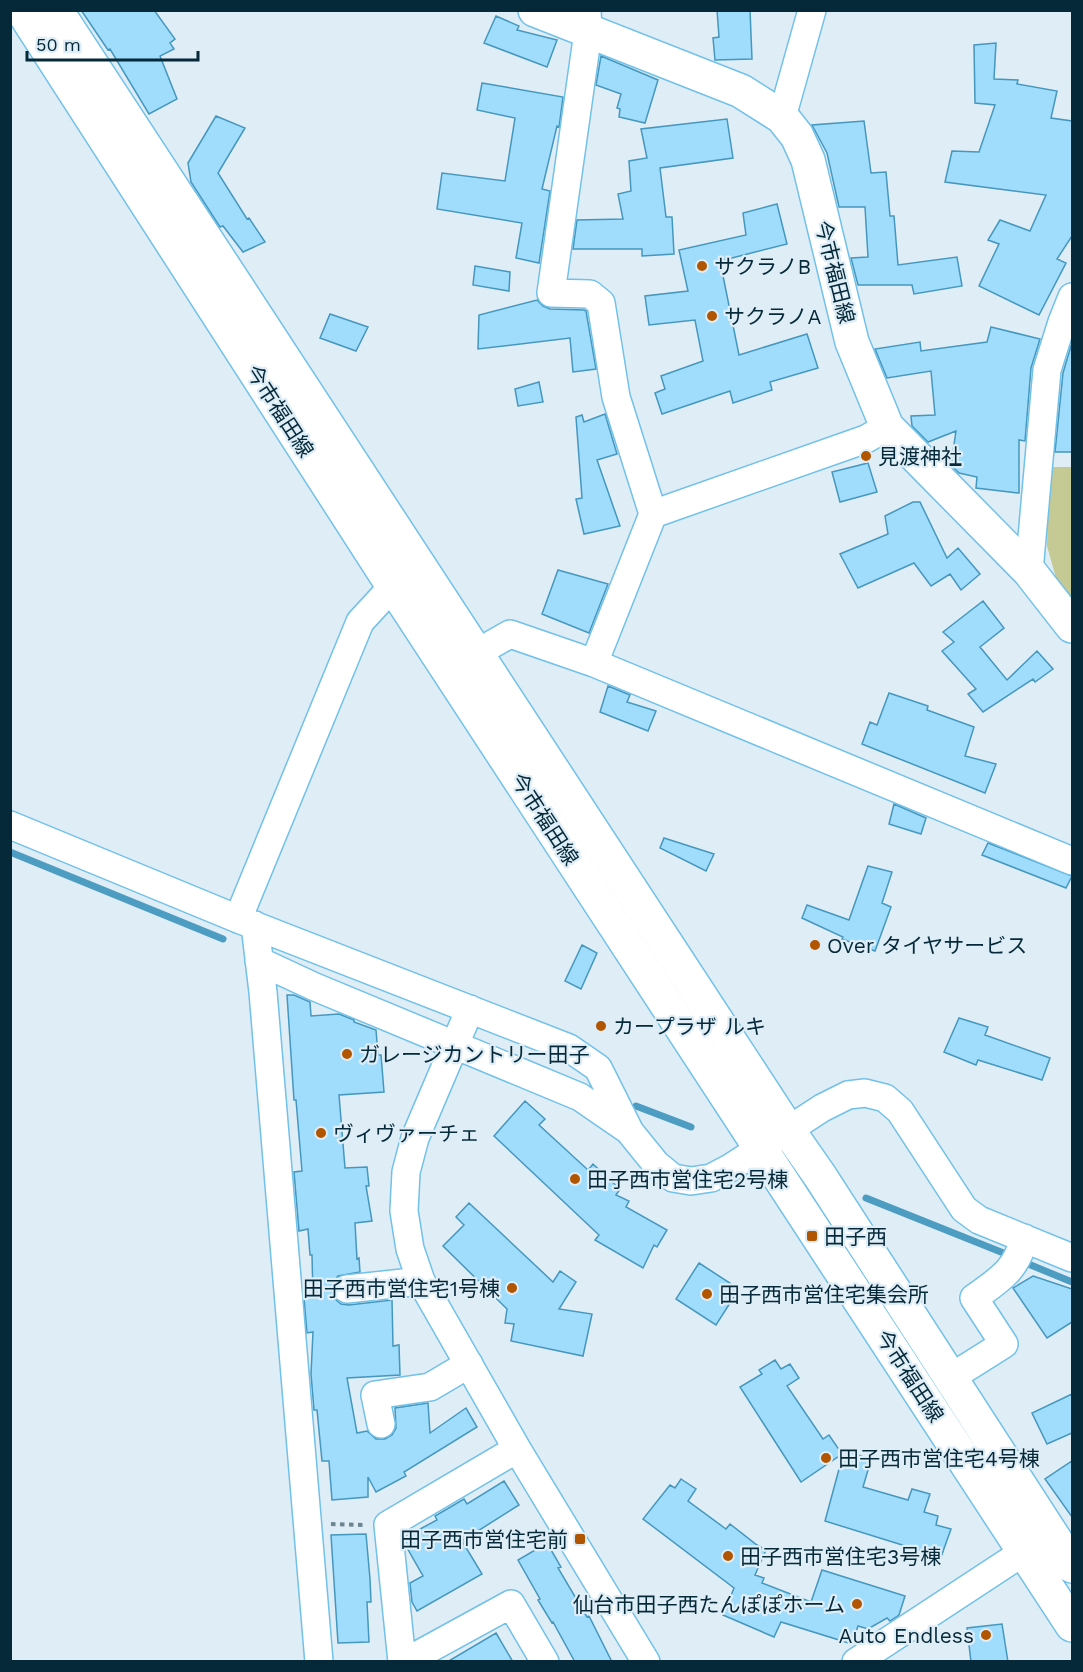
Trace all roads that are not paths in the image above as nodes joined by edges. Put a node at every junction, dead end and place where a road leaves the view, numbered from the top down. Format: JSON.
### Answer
{"nodes":[{"id":1,"x":22,"y":10,"type":"edge"},
{"id":2,"x":56,"y":10,"type":"edge"},
{"id":3,"x":535,"y":10,"type":"edge"},
{"id":4,"x":813,"y":10,"type":"edge"},
{"id":5,"x":587,"y":21,"type":"edge"},
{"id":6,"x":782,"y":117,"type":"junction"},
{"id":7,"x":1072,"y":297,"type":"edge"},
{"id":8,"x":887,"y":427,"type":"junction"},
{"id":9,"x":653,"y":514,"type":"junction"},
{"id":10,"x":1029,"y":571,"type":"junction"},
{"id":11,"x":393,"y":586,"type":"junction"},
{"id":12,"x":1072,"y":626,"type":"edge"},
{"id":13,"x":475,"y":654,"type":"junction"},
{"id":14,"x":594,"y":663,"type":"junction"},
{"id":15,"x":10,"y":825,"type":"edge"},
{"id":16,"x":1072,"y":861,"type":"edge"},
{"id":17,"x":246,"y":922,"type":"junction"},
{"id":18,"x":259,"y":961,"type":"junction"},
{"id":19,"x":470,"y":1009,"type":"junction"},
{"id":20,"x":454,"y":1046,"type":"junction"},
{"id":21,"x":788,"y":1130,"type":"junction"},
{"id":22,"x":630,"y":1132,"type":"junction"},
{"id":23,"x":760,"y":1148,"type":"junction"},
{"id":24,"x":1020,"y":1251,"type":"junction"},
{"id":25,"x":1072,"y":1258,"type":"edge"},
{"id":26,"x":421,"y":1281,"type":"junction"},
{"id":27,"x":347,"y":1289,"type":"dead end"},
{"id":28,"x":469,"y":1364,"type":"junction"},
{"id":29,"x":950,"y":1378,"type":"junction"},
{"id":30,"x":381,"y":1424,"type":"dead end"},
{"id":31,"x":517,"y":1449,"type":"junction"},
{"id":32,"x":1025,"y":1551,"type":"junction"},
{"id":33,"x":1072,"y":1566,"type":"edge"},
{"id":34,"x":1072,"y":1625,"type":"edge"},
{"id":35,"x":319,"y":1662,"type":"edge"},
{"id":36,"x":403,"y":1662,"type":"edge"},
{"id":37,"x":545,"y":1662,"type":"edge"},
{"id":38,"x":646,"y":1662,"type":"edge"},
{"id":39,"x":856,"y":1662,"type":"edge"}],
"edges":[{"from":1,"to":11,"type":"main road","name":"今市福田線"},
{"from":2,"to":13,"type":"main road","name":"今市福田線"},
{"from":3,"to":5,"type":"main road","name":"今市福田線"},
{"from":4,"to":6,"type":"street"},
{"from":5,"to":6,"type":"main road","name":"今市福田線"},
{"from":5,"to":9,"type":"street"},
{"from":6,"to":8,"type":"main road","name":"今市福田線"},
{"from":7,"to":10,"type":"street"},
{"from":8,"to":9,"type":"street"},
{"from":8,"to":10,"type":"main road","name":"今市福田線"},
{"from":9,"to":14,"type":"street"},
{"from":10,"to":12,"type":"main road","name":"今市福田線"},
{"from":11,"to":17,"type":"street"},
{"from":11,"to":23,"type":"main road","name":"今市福田線"},
{"from":13,"to":14,"type":"street"},
{"from":13,"to":21,"type":"main road","name":"今市福田線"},
{"from":14,"to":16,"type":"street"},
{"from":15,"to":17,"type":"street"},
{"from":17,"to":18,"type":"street"},
{"from":17,"to":19,"type":"street"},
{"from":18,"to":20,"type":"street"},
{"from":18,"to":35,"type":"street"},
{"from":19,"to":20,"type":"street"},
{"from":19,"to":22,"type":"street"},
{"from":20,"to":22,"type":"street"},
{"from":20,"to":26,"type":"street"},
{"from":21,"to":23,"type":"street"},
{"from":21,"to":24,"type":"street"},
{"from":21,"to":29,"type":"main road","name":"今市福田線"},
{"from":22,"to":23,"type":"street"},
{"from":23,"to":32,"type":"main road","name":"今市福田線"},
{"from":24,"to":25,"type":"street"},
{"from":24,"to":29,"type":"street"},
{"from":26,"to":27,"type":"street"},
{"from":26,"to":28,"type":"street"},
{"from":28,"to":30,"type":"street"},
{"from":28,"to":31,"type":"street"},
{"from":29,"to":33,"type":"main road","name":"今市福田線"},
{"from":31,"to":36,"type":"street"},
{"from":31,"to":38,"type":"street"},
{"from":32,"to":34,"type":"main road","name":"今市福田線"},
{"from":32,"to":39,"type":"street"},
{"from":36,"to":37,"type":"street"}]}
